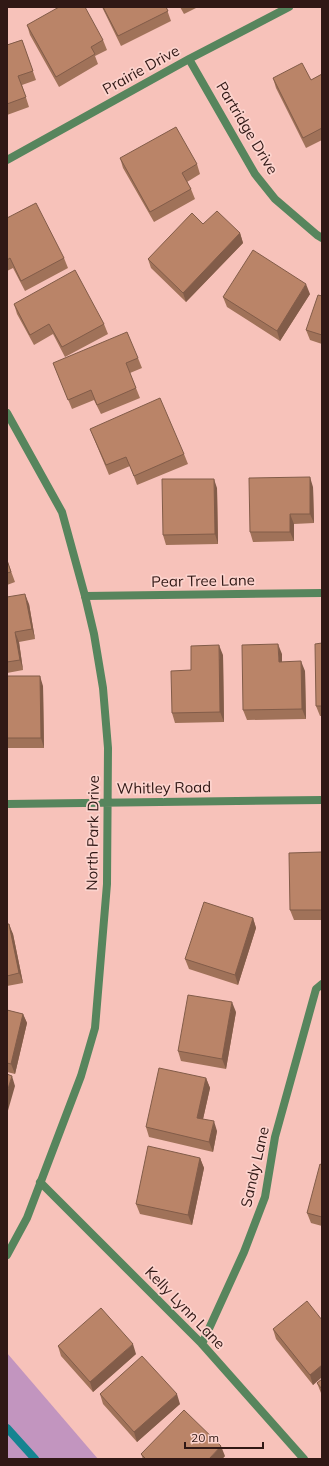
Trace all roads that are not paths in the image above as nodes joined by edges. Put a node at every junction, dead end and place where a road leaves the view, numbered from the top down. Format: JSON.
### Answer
{"nodes":[{"id":1,"x":290,"y":7,"type":"edge"},
{"id":2,"x":189,"y":59,"type":"junction"},
{"id":3,"x":7,"y":160,"type":"edge"},
{"id":4,"x":322,"y":238,"type":"edge"},
{"id":5,"x":7,"y":413,"type":"edge"},
{"id":6,"x":322,"y":593,"type":"edge"},
{"id":7,"x":85,"y":596,"type":"junction"},
{"id":8,"x":322,"y":800,"type":"edge"},
{"id":9,"x":108,"y":803,"type":"junction"},
{"id":10,"x":7,"y":804,"type":"edge"},
{"id":11,"x":319,"y":986,"type":"edge"},
{"id":12,"x":40,"y":1182,"type":"junction"},
{"id":13,"x":7,"y":1255,"type":"edge"},
{"id":14,"x":202,"y":1344,"type":"junction"},
{"id":15,"x":304,"y":1459,"type":"edge"}],
"edges":[{"from":1,"to":2,"type":"street","name":"Prairie Drive"},
{"from":2,"to":3,"type":"street","name":"Prairie Drive"},
{"from":2,"to":4,"type":"street","name":"Partridge Drive"},
{"from":5,"to":7,"type":"street","name":"North Park Drive"},
{"from":6,"to":7,"type":"street","name":"Pear Tree Lane"},
{"from":7,"to":9,"type":"street","name":"North Park Drive"},
{"from":8,"to":9,"type":"street","name":"Whitley Road"},
{"from":9,"to":10,"type":"street","name":"Whitley Road"},
{"from":9,"to":12,"type":"street","name":"North Park Drive"},
{"from":11,"to":14,"type":"street","name":"Sandy Lane"},
{"from":12,"to":13,"type":"street","name":"North Park Drive"},
{"from":12,"to":14,"type":"street","name":"Kelly Lynn Lane"},
{"from":14,"to":15,"type":"street","name":"Kelly Lynn Lane"}]}
